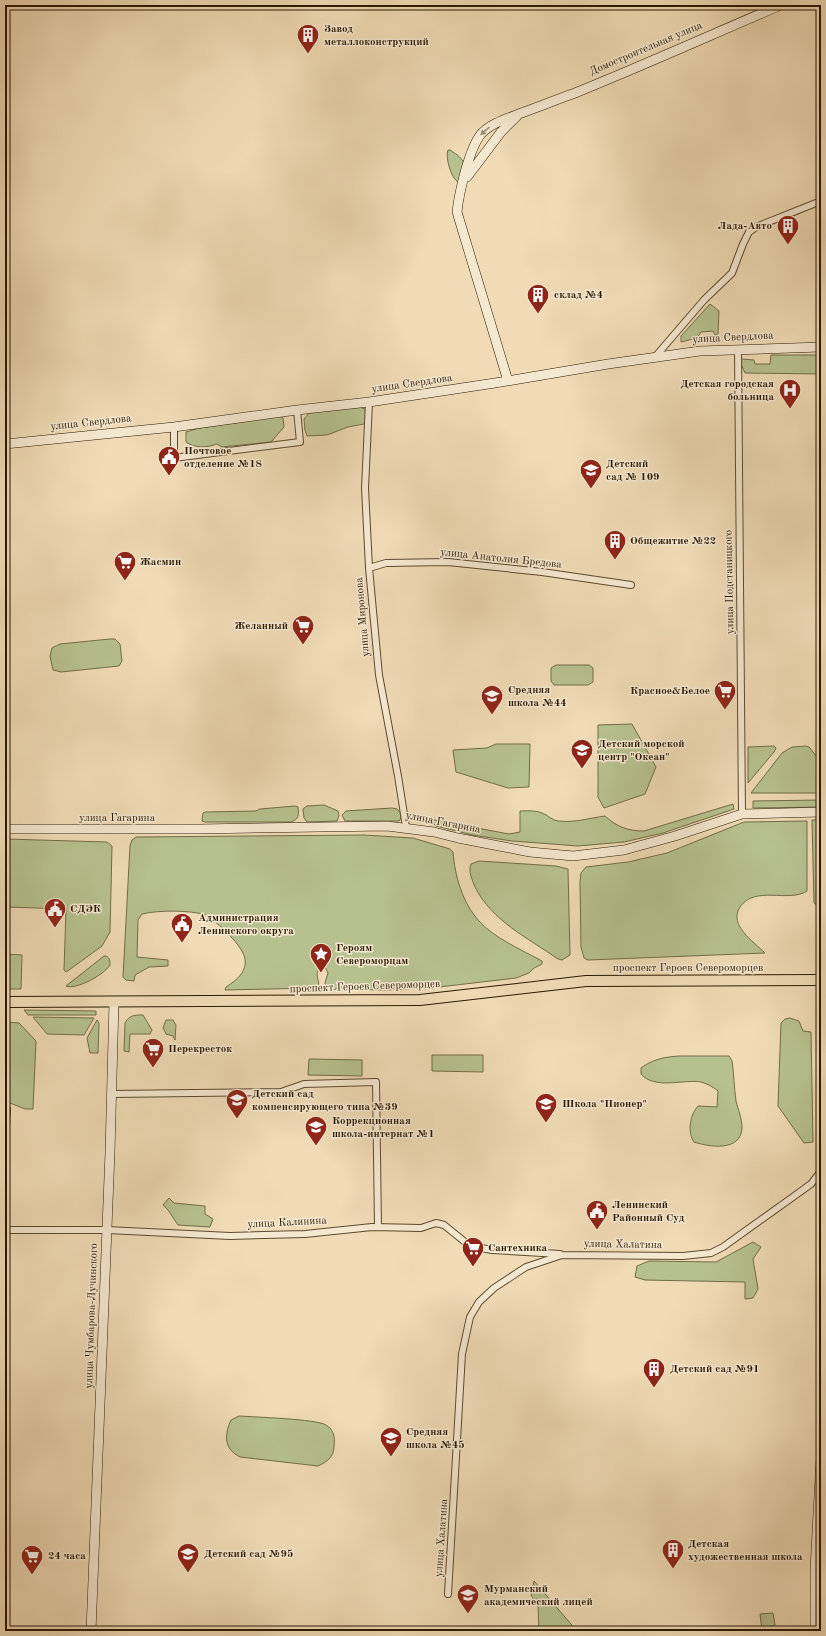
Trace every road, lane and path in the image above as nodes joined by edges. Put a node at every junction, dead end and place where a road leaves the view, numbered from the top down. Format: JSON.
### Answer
{"nodes":[{"id":1,"x":781,"y":5,"type":"edge"},
{"id":2,"x":520,"y":114,"type":"junction"},
{"id":3,"x":463,"y":183,"type":"junction"},
{"id":4,"x":821,"y":201,"type":"edge"},
{"id":5,"x":821,"y":347,"type":"edge"},
{"id":6,"x":738,"y":349,"type":"junction"},
{"id":7,"x":655,"y":357,"type":"junction"},
{"id":8,"x":508,"y":381,"type":"junction"},
{"id":9,"x":369,"y":402,"type":"junction"},
{"id":10,"x":297,"y":410,"type":"junction"},
{"id":11,"x":174,"y":428,"type":"junction"},
{"id":12,"x":5,"y":444,"type":"edge"},
{"id":13,"x":369,"y":568,"type":"junction"},
{"id":14,"x":631,"y":585,"type":"dead end"},
{"id":15,"x":821,"y":812,"type":"edge"},
{"id":16,"x":742,"y":814,"type":"junction"},
{"id":17,"x":406,"y":827,"type":"junction"},
{"id":18,"x":5,"y":829,"type":"edge"},
{"id":19,"x":821,"y":980,"type":"edge"},
{"id":20,"x":5,"y":1002,"type":"edge"},
{"id":21,"x":114,"y":1002,"type":"junction"},
{"id":22,"x":112,"y":1094,"type":"junction"},
{"id":23,"x":5,"y":1108,"type":"edge"},
{"id":24,"x":5,"y":1145,"type":"edge"},
{"id":25,"x":821,"y":1171,"type":"edge"},
{"id":26,"x":378,"y":1227,"type":"junction"},
{"id":27,"x":5,"y":1230,"type":"edge"},
{"id":28,"x":107,"y":1230,"type":"junction"},
{"id":29,"x":562,"y":1255,"type":"junction"},
{"id":30,"x":821,"y":1459,"type":"edge"},
{"id":31,"x":448,"y":1594,"type":"dead end"},
{"id":32,"x":91,"y":1631,"type":"edge"},
{"id":33,"x":815,"y":1631,"type":"edge"}],
"edges":[{"from":1,"to":2,"type":"street","name":"Домостроительная улица"},
{"from":2,"to":3,"type":"street","name":"Домостроительная улица"},
{"from":2,"to":3,"type":"street","name":"Домостроительная улица","one_way":true},
{"from":3,"to":8,"type":"street","name":"Домостроительная улица"},
{"from":4,"to":7,"type":"street"},
{"from":5,"to":6,"type":"street","name":"улица Свердлова"},
{"from":6,"to":7,"type":"street","name":"улица Свердлова"},
{"from":6,"to":16,"type":"street","name":"улица Подстаницкого"},
{"from":7,"to":8,"type":"street","name":"улица Свердлова"},
{"from":8,"to":9,"type":"street","name":"улица Свердлова"},
{"from":9,"to":10,"type":"street","name":"улица Свердлова"},
{"from":9,"to":13,"type":"street","name":"улица Миронова"},
{"from":10,"to":11,"type":"street","name":"улица Свердлова"},
{"from":10,"to":11,"type":"street"},
{"from":11,"to":12,"type":"street","name":"улица Свердлова"},
{"from":13,"to":14,"type":"street","name":"улица Анатолия Бредова"},
{"from":13,"to":17,"type":"street","name":"улица Миронова"},
{"from":15,"to":16,"type":"street","name":"улица Гагарина"},
{"from":16,"to":17,"type":"street","name":"улица Гагарина"},
{"from":17,"to":18,"type":"street","name":"улица Гагарина"},
{"from":19,"to":21,"type":"main road","name":"проспект Героев Североморцев"},
{"from":20,"to":21,"type":"main road","name":"проспект Героев Североморцев"},
{"from":21,"to":22,"type":"street","name":"улица Чумбарова-Лучинского"},
{"from":22,"to":26,"type":"street"},
{"from":22,"to":28,"type":"street","name":"улица Чумбарова-Лучинского"},
{"from":23,"to":24,"type":"street"},
{"from":25,"to":29,"type":"street","name":"улица Халатина"},
{"from":26,"to":28,"type":"street","name":"улица Калинина"},
{"from":26,"to":29,"type":"street","name":"улица Калинина"},
{"from":27,"to":28,"type":"street","name":"улица Калинина"},
{"from":28,"to":32,"type":"street","name":"улица Чумбарова-Лучинского"},
{"from":29,"to":31,"type":"street","name":"улица Халатина"},
{"from":30,"to":33,"type":"street"}]}
